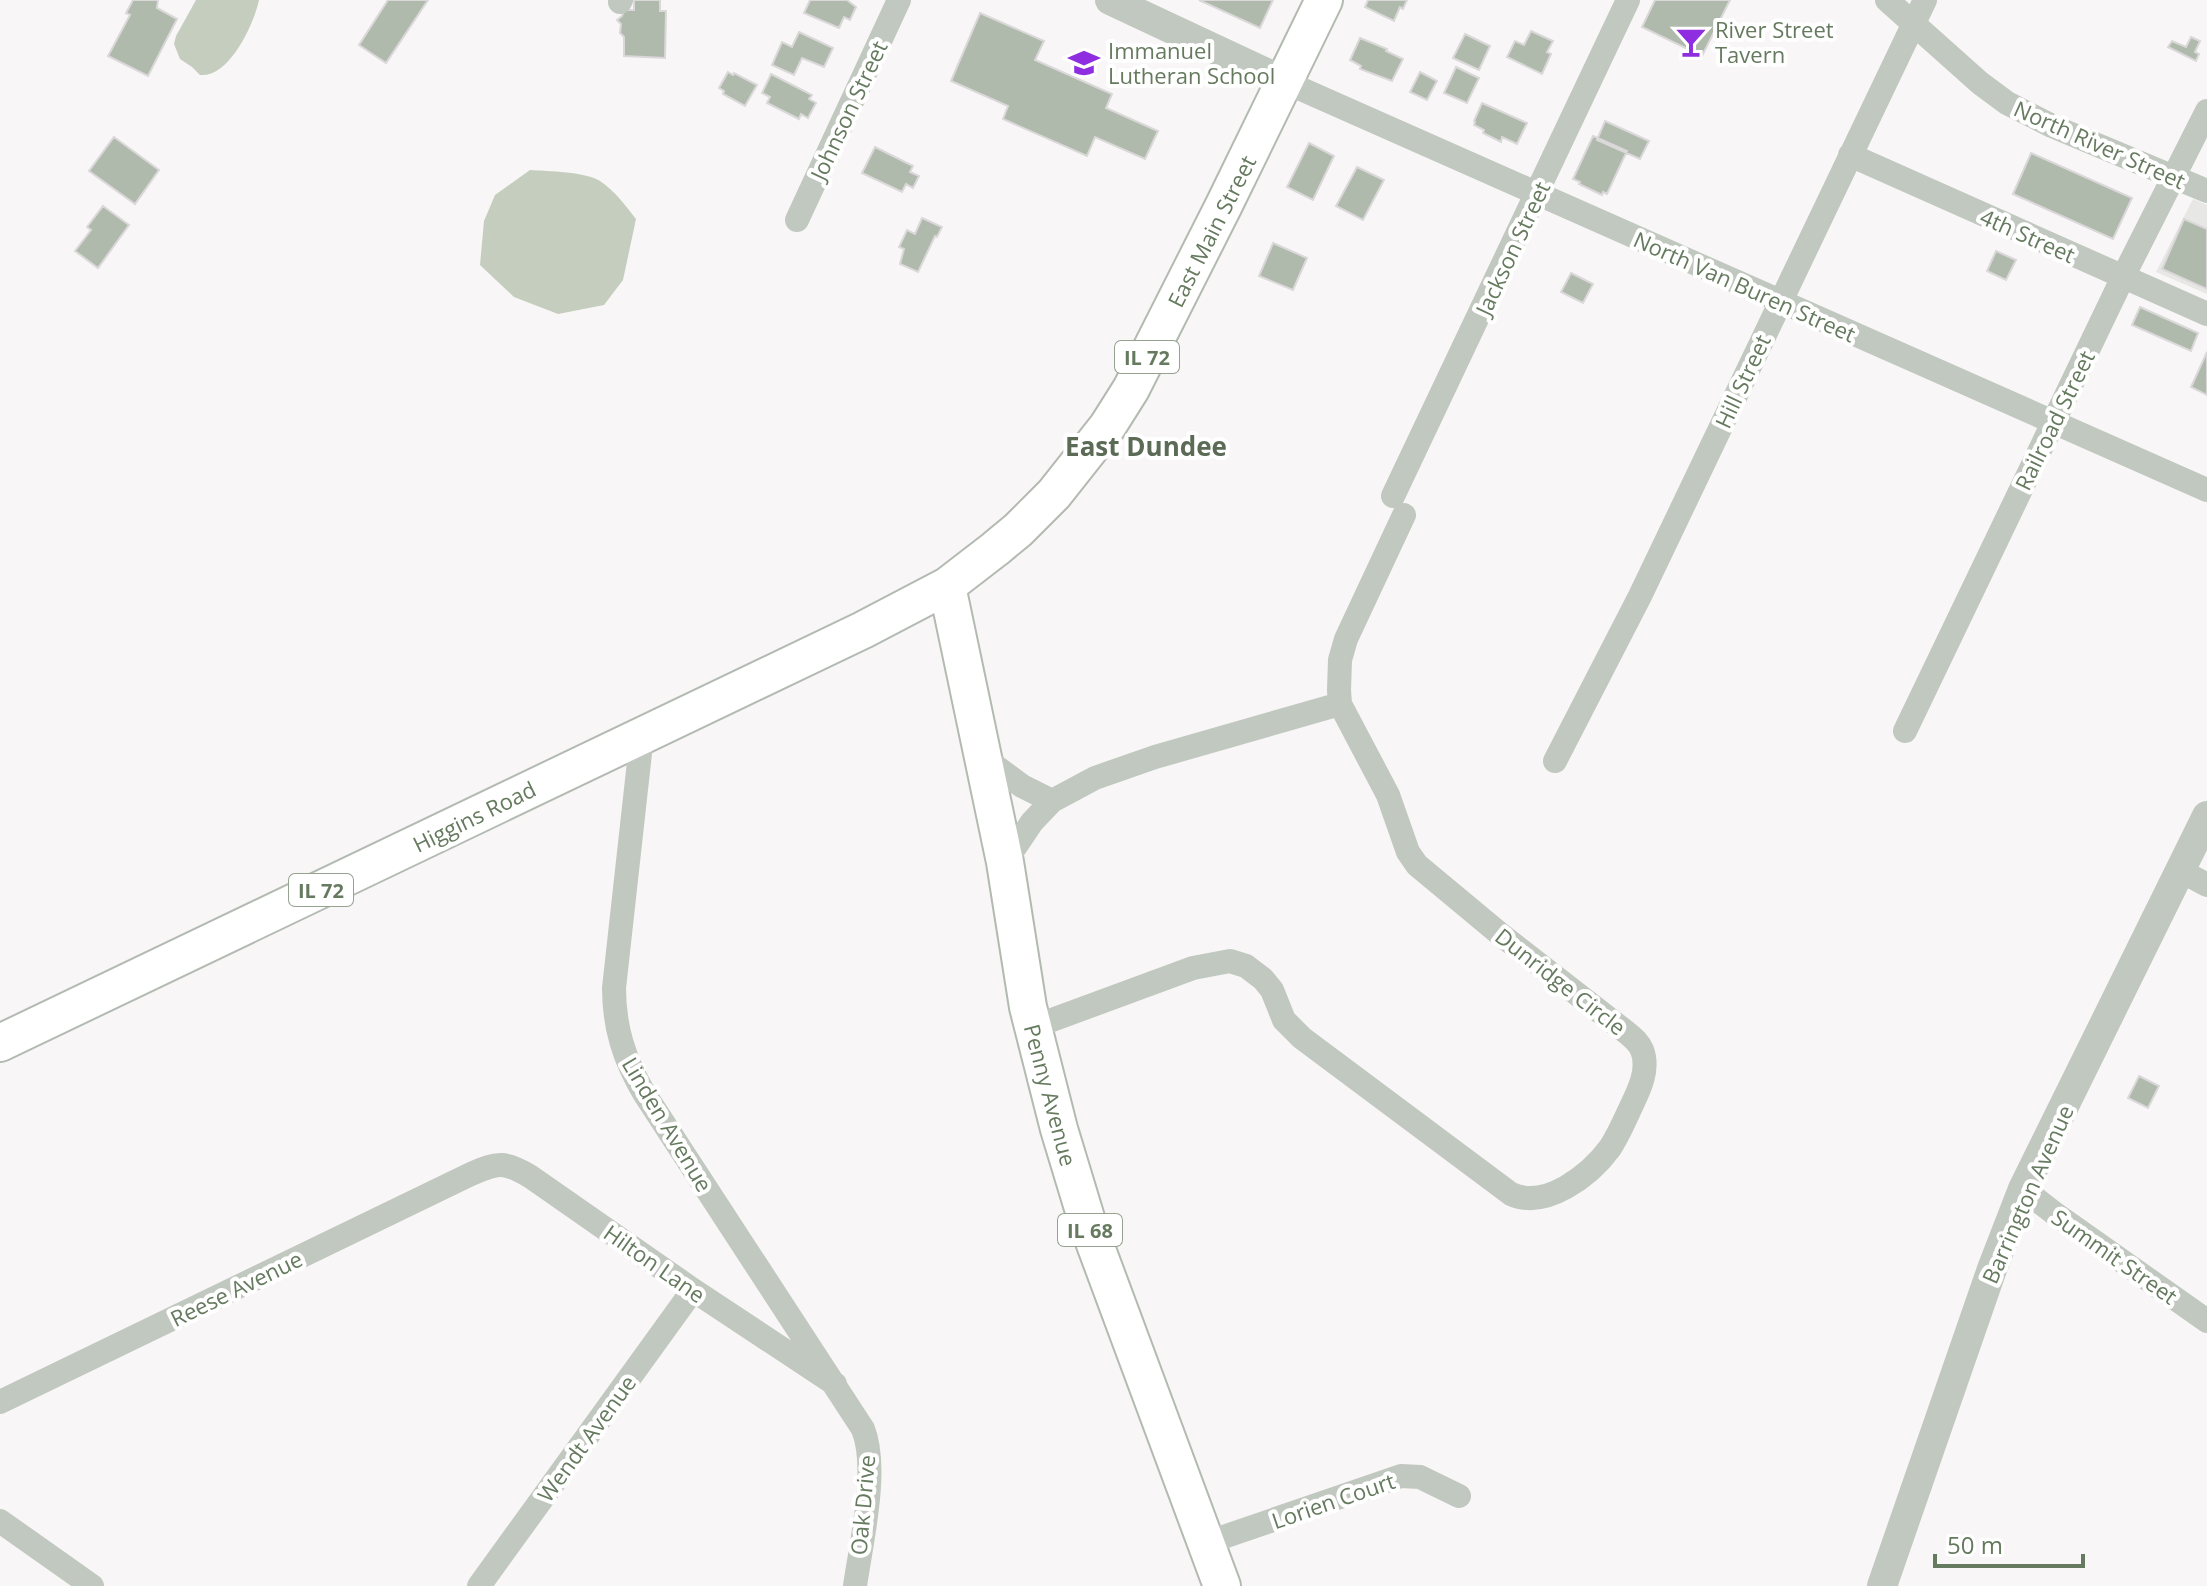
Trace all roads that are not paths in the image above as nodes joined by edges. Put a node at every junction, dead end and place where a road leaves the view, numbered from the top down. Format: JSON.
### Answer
{"nodes":[{"id":1,"x":899,"y":0,"type":"edge"},
{"id":2,"x":1110,"y":0,"type":"edge"},
{"id":3,"x":1324,"y":0,"type":"edge"},
{"id":4,"x":1628,"y":0,"type":"edge"},
{"id":5,"x":1887,"y":0,"type":"edge"},
{"id":6,"x":1925,"y":0,"type":"edge"},
{"id":7,"x":1914,"y":22,"type":"junction"},
{"id":8,"x":1283,"y":81,"type":"junction"},
{"id":9,"x":2207,"y":111,"type":"edge"},
{"id":10,"x":1850,"y":155,"type":"junction"},
{"id":11,"x":2173,"y":177,"type":"junction"},
{"id":12,"x":2207,"y":191,"type":"edge"},
{"id":13,"x":1537,"y":195,"type":"junction"},
{"id":14,"x":797,"y":220,"type":"dead end"},
{"id":15,"x":2123,"y":277,"type":"junction"},
{"id":16,"x":1779,"y":302,"type":"junction"},
{"id":17,"x":2207,"y":314,"type":"edge"},
{"id":18,"x":2053,"y":421,"type":"junction"},
{"id":19,"x":2207,"y":490,"type":"edge"},
{"id":20,"x":947,"y":586,"type":"junction"},
{"id":21,"x":1340,"y":704,"type":"junction"},
{"id":22,"x":1905,"y":731,"type":"dead end"},
{"id":23,"x":642,"y":735,"type":"junction"},
{"id":24,"x":983,"y":757,"type":"junction"},
{"id":25,"x":1555,"y":761,"type":"dead end"},
{"id":26,"x":1052,"y":801,"type":"junction"},
{"id":27,"x":2207,"y":816,"type":"edge"},
{"id":28,"x":1005,"y":862,"type":"junction"},
{"id":29,"x":2194,"y":878,"type":"edge"},
{"id":30,"x":1033,"y":1027,"type":"junction"},
{"id":31,"x":0,"y":1043,"type":"edge"},
{"id":32,"x":471,"y":1174,"type":"joint"},
{"id":33,"x":2023,"y":1189,"type":"junction"},
{"id":34,"x":693,"y":1290,"type":"junction"},
{"id":35,"x":2207,"y":1321,"type":"edge"},
{"id":36,"x":835,"y":1384,"type":"junction"},
{"id":37,"x":0,"y":1402,"type":"edge"},
{"id":38,"x":1459,"y":1496,"type":"dead end"},
{"id":39,"x":0,"y":1521,"type":"edge"},
{"id":40,"x":1206,"y":1543,"type":"junction"},
{"id":41,"x":92,"y":1586,"type":"edge"},
{"id":42,"x":479,"y":1586,"type":"edge"},
{"id":43,"x":855,"y":1586,"type":"edge"},
{"id":44,"x":1222,"y":1586,"type":"edge"},
{"id":45,"x":1882,"y":1586,"type":"edge"}],
"edges":[{"from":1,"to":14,"type":"street","name":"Johnson Street"},
{"from":2,"to":8,"type":"street"},
{"from":3,"to":8,"type":"main road","name":"East Main Street","number":"IL 72"},
{"from":4,"to":13,"type":"street","name":"Jackson Street"},
{"from":5,"to":7,"type":"street","name":"North River Street"},
{"from":6,"to":7,"type":"street","name":"Hill Street"},
{"from":7,"to":10,"type":"street","name":"Hill Street"},
{"from":7,"to":11,"type":"street","name":"North River Street"},
{"from":8,"to":13,"type":"street","name":"North Van Buren Street"},
{"from":8,"to":20,"type":"main road","name":"East Main Street","number":"IL 72"},
{"from":9,"to":11,"type":"street","name":"Railroad Street"},
{"from":10,"to":15,"type":"street","name":"4th Street"},
{"from":10,"to":16,"type":"street","name":"Hill Street"},
{"from":11,"to":12,"type":"street","name":"North River Street"},
{"from":11,"to":15,"type":"street","name":"Railroad Street"},
{"from":13,"to":16,"type":"street","name":"North Van Buren Street"},
{"from":13,"to":21,"type":"street","name":"Jackson Street"},
{"from":15,"to":17,"type":"street","name":"4th Street"},
{"from":15,"to":18,"type":"street","name":"Railroad Street"},
{"from":16,"to":18,"type":"street","name":"North Van Buren Street"},
{"from":16,"to":25,"type":"street","name":"Hill Street"},
{"from":18,"to":19,"type":"street","name":"North Van Buren Street"},
{"from":18,"to":22,"type":"street","name":"Railroad Street"},
{"from":20,"to":23,"type":"main road","name":"Higgins Road","number":"IL 72"},
{"from":20,"to":24,"type":"main road","name":"Penny Avenue","number":"IL 68"},
{"from":21,"to":26,"type":"street"},
{"from":21,"to":30,"type":"street","name":"Dunridge Circle"},
{"from":23,"to":31,"type":"main road","name":"Higgins Road","number":"IL 72"},
{"from":23,"to":36,"type":"street","name":"Linden Avenue"},
{"from":24,"to":26,"type":"street"},
{"from":24,"to":28,"type":"main road","name":"Penny Avenue","number":"IL 68"},
{"from":26,"to":28,"type":"street"},
{"from":27,"to":29,"type":"street","name":"Barrington Avenue"},
{"from":28,"to":30,"type":"main road","name":"Penny Avenue","number":"IL 68"},
{"from":29,"to":33,"type":"street","name":"Barrington Avenue"},
{"from":30,"to":40,"type":"main road","name":"Penny Avenue","number":"IL 68"},
{"from":32,"to":34,"type":"street","name":"Hilton Lane"},
{"from":32,"to":37,"type":"street","name":"Reese Avenue"},
{"from":33,"to":35,"type":"street","name":"Summit Street"},
{"from":33,"to":45,"type":"street","name":"Barrington Avenue"},
{"from":34,"to":36,"type":"street","name":"Hilton Lane"},
{"from":34,"to":42,"type":"street","name":"Wendt Avenue"},
{"from":36,"to":43,"type":"street","name":"Oak Drive"},
{"from":38,"to":40,"type":"street","name":"Lorien Court"},
{"from":39,"to":41,"type":"street"},
{"from":40,"to":44,"type":"main road","name":"Penny Avenue","number":"IL 68"}]}
